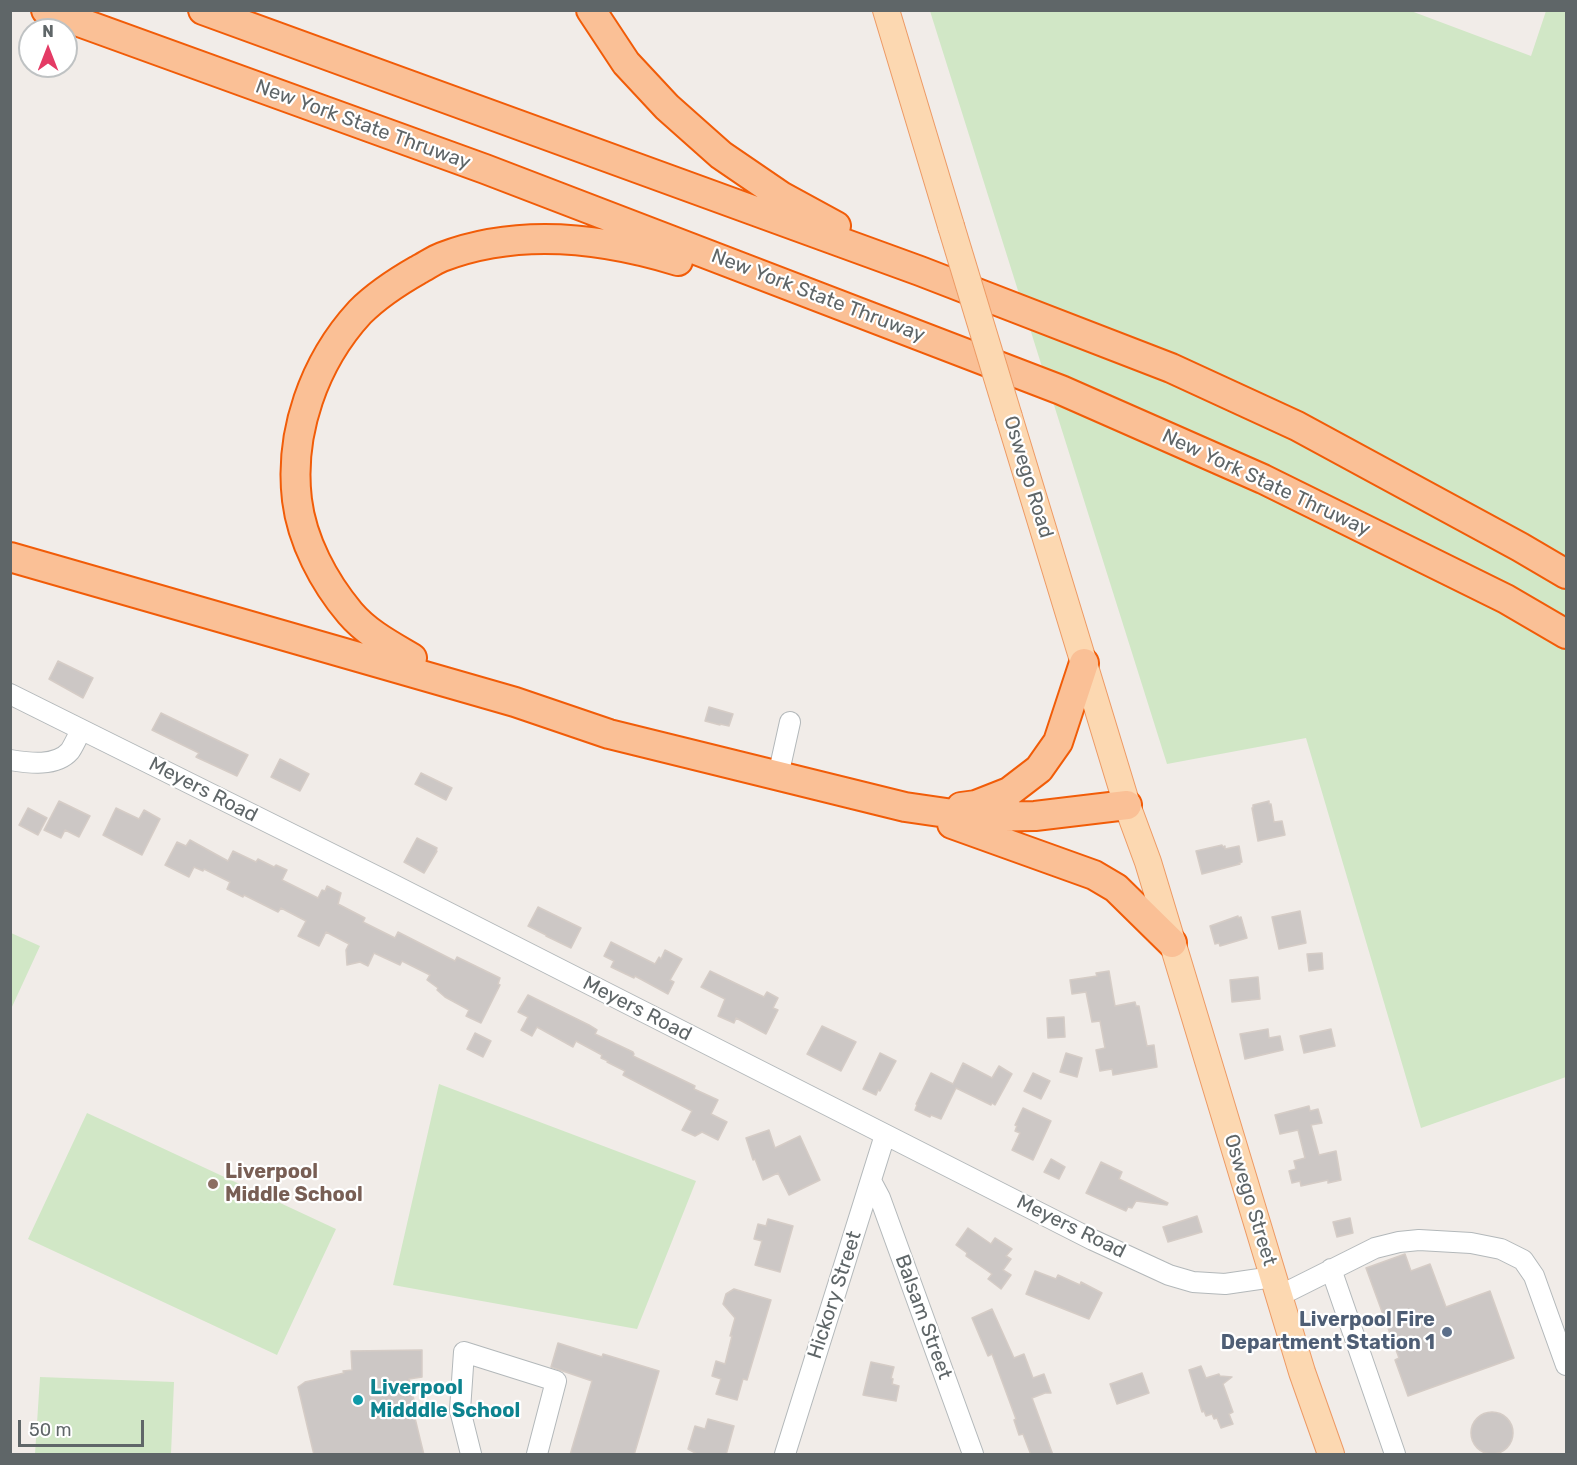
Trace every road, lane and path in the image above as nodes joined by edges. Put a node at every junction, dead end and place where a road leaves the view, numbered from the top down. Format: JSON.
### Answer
{"nodes":[{"id":1,"x":46,"y":10,"type":"edge"},
{"id":2,"x":203,"y":10,"type":"edge"},
{"id":3,"x":591,"y":10,"type":"edge"},
{"id":4,"x":886,"y":10,"type":"edge"},
{"id":5,"x":920,"y":272,"type":"junction"},
{"id":6,"x":834,"y":302,"type":"junction"},
{"id":7,"x":10,"y":544,"type":"edge"},
{"id":8,"x":10,"y":558,"type":"edge"},
{"id":9,"x":1566,"y":574,"type":"edge"},
{"id":10,"x":1566,"y":634,"type":"edge"},
{"id":11,"x":412,"y":658,"type":"junction"},
{"id":12,"x":1084,"y":663,"type":"junction"},
{"id":13,"x":10,"y":694,"type":"edge"},
{"id":14,"x":790,"y":722,"type":"dead end"},
{"id":15,"x":81,"y":730,"type":"junction"},
{"id":16,"x":10,"y":760,"type":"edge"},
{"id":17,"x":715,"y":761,"type":"junction"},
{"id":18,"x":778,"y":776,"type":"junction"},
{"id":19,"x":1127,"y":805,"type":"junction"},
{"id":20,"x":905,"y":807,"type":"junction"},
{"id":21,"x":1172,"y":943,"type":"junction"},
{"id":22,"x":885,"y":1135,"type":"junction"},
{"id":23,"x":871,"y":1181,"type":"junction"},
{"id":24,"x":1331,"y":1269,"type":"junction"},
{"id":25,"x":1276,"y":1287,"type":"junction"},
{"id":26,"x":1566,"y":1365,"type":"edge"},
{"id":27,"x":471,"y":1455,"type":"edge"},
{"id":28,"x":537,"y":1455,"type":"edge"},
{"id":29,"x":784,"y":1455,"type":"edge"},
{"id":30,"x":973,"y":1455,"type":"edge"},
{"id":31,"x":1331,"y":1455,"type":"edge"},
{"id":32,"x":1395,"y":1455,"type":"edge"}],
"edges":[{"from":1,"to":6,"type":"highway","name":"New York State Thruway"},
{"from":2,"to":5,"type":"highway"},
{"from":3,"to":5,"type":"highway"},
{"from":4,"to":12,"type":"main road","name":"Oswego Road","bridge":true},
{"from":5,"to":9,"type":"highway"},
{"from":6,"to":10,"type":"highway","name":"New York State Thruway"},
{"from":6,"to":11,"type":"highway"},
{"from":7,"to":11,"type":"highway"},
{"from":8,"to":17,"type":"highway"},
{"from":11,"to":17,"type":"highway"},
{"from":12,"to":19,"type":"main road","name":"Oswego Road"},
{"from":12,"to":20,"type":"highway"},
{"from":13,"to":15,"type":"street","name":"Meyers Road"},
{"from":14,"to":18,"type":"street"},
{"from":15,"to":16,"type":"street"},
{"from":15,"to":22,"type":"street","name":"Meyers Road"},
{"from":17,"to":18,"type":"highway"},
{"from":18,"to":20,"type":"highway"},
{"from":19,"to":20,"type":"highway"},
{"from":19,"to":21,"type":"main road","name":"Oswego Road"},
{"from":20,"to":21,"type":"highway"},
{"from":21,"to":25,"type":"main road","name":"Oswego Street"},
{"from":22,"to":23,"type":"street","name":"Hickory Street"},
{"from":22,"to":25,"type":"street","name":"Meyers Road"},
{"from":23,"to":29,"type":"street","name":"Hickory Street"},
{"from":23,"to":30,"type":"street","name":"Balsam Street"},
{"from":24,"to":25,"type":"street","name":"Meyers Road"},
{"from":24,"to":26,"type":"street","name":"Meyers Road"},
{"from":24,"to":32,"type":"street"},
{"from":25,"to":31,"type":"main road","name":"Oswego Street"},
{"from":27,"to":28,"type":"street"}]}
